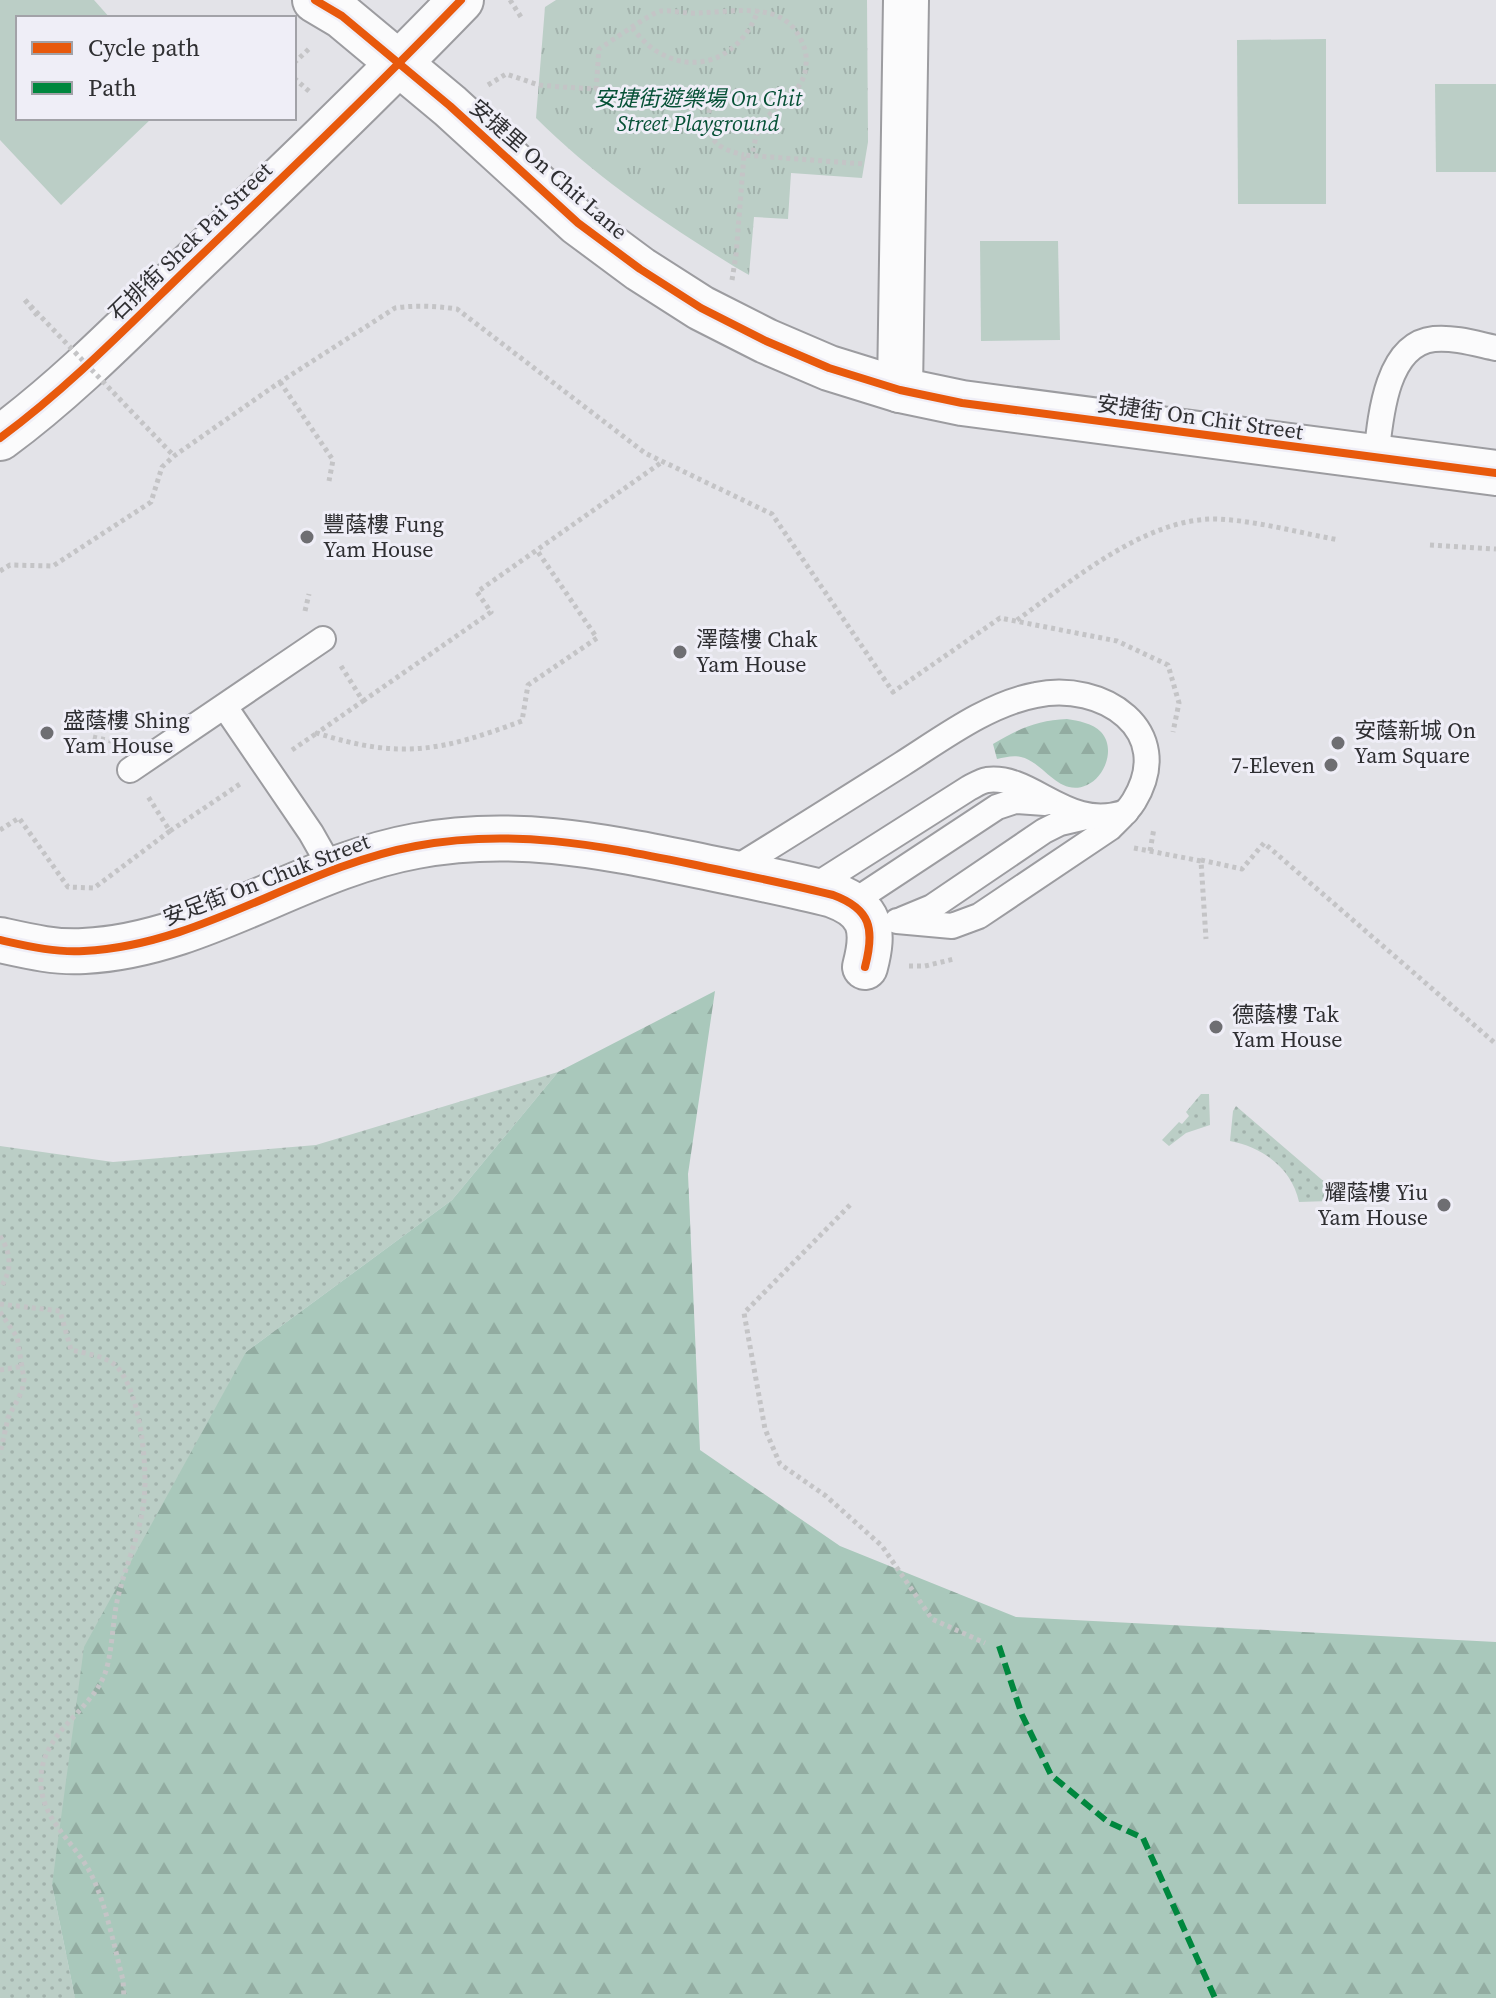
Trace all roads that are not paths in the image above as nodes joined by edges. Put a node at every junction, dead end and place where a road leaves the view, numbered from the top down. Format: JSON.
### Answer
{"nodes":[{"id":1,"x":315,"y":0,"type":"edge"},
{"id":2,"x":461,"y":0,"type":"edge"},
{"id":3,"x":906,"y":0,"type":"edge"},
{"id":4,"x":398,"y":64,"type":"junction"},
{"id":5,"x":1496,"y":348,"type":"edge"},
{"id":6,"x":900,"y":390,"type":"junction"},
{"id":7,"x":0,"y":438,"type":"edge"},
{"id":8,"x":1376,"y":459,"type":"junction"},
{"id":9,"x":1496,"y":473,"type":"edge"},
{"id":10,"x":323,"y":639,"type":"road end"},
{"id":11,"x":225,"y":707,"type":"junction"},
{"id":12,"x":130,"y":770,"type":"road end"},
{"id":13,"x":1059,"y":806,"type":"junction"},
{"id":14,"x":1126,"y":812,"type":"junction"},
{"id":15,"x":1092,"y":816,"type":"junction"},
{"id":16,"x":332,"y":870,"type":"junction"},
{"id":17,"x":730,"y":872,"type":"junction"},
{"id":18,"x":810,"y":889,"type":"junction"},
{"id":19,"x":871,"y":929,"type":"junction"},
{"id":20,"x":0,"y":940,"type":"edge"}],
"edges":[{"from":1,"to":4,"type":"street","name":"安捷里 On Chit Lane"},
{"from":2,"to":4,"type":"street","name":"石排街 Shek Pai Street"},
{"from":3,"to":6,"type":"street"},
{"from":4,"to":6,"type":"street","name":"安捷里 On Chit Lane"},
{"from":4,"to":7,"type":"street","name":"石排街 Shek Pai Street"},
{"from":5,"to":8,"type":"lane"},
{"from":6,"to":8,"type":"street","name":"安捷街 On Chit Street"},
{"from":8,"to":9,"type":"street","name":"安捷街 On Chit Street"},
{"from":10,"to":11,"type":"lane"},
{"from":11,"to":12,"type":"lane"},
{"from":11,"to":16,"type":"lane"},
{"from":13,"to":15,"type":"lane"},
{"from":13,"to":18,"type":"lane"},
{"from":13,"to":19,"type":"lane"},
{"from":14,"to":15,"type":"lane"},
{"from":14,"to":17,"type":"lane"},
{"from":14,"to":19,"type":"lane"},
{"from":15,"to":19,"type":"lane"},
{"from":16,"to":17,"type":"street","name":"安足街 On Chuk Street"},
{"from":16,"to":20,"type":"street","name":"安足街 On Chuk Street"},
{"from":17,"to":18,"type":"street","name":"安足街 On Chuk Street"},
{"from":18,"to":19,"type":"street","name":"安足街 On Chuk Street"}]}
